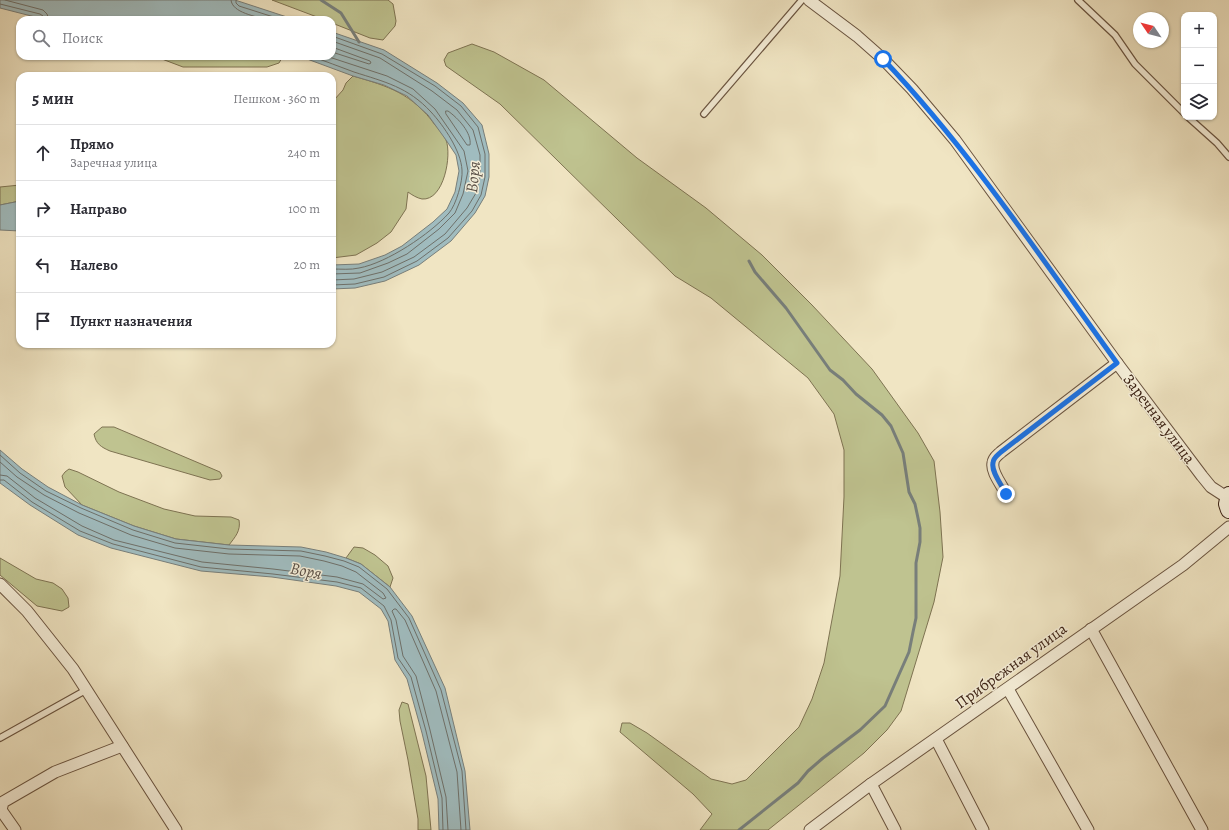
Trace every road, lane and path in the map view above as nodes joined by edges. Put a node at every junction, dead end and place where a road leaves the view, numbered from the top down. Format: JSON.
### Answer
{"nodes":[{"id":1,"x":802,"y":0,"type":"edge"},
{"id":2,"x":809,"y":0,"type":"edge"},
{"id":3,"x":1078,"y":0,"type":"edge"},
{"id":4,"x":1181,"y":110,"type":"edge"},
{"id":5,"x":704,"y":114,"type":"dead end"},
{"id":6,"x":1191,"y":120,"type":"edge"},
{"id":7,"x":1229,"y":157,"type":"edge"},
{"id":8,"x":1117,"y":363,"type":"junction"},
{"id":9,"x":1006,"y":494,"type":"dead end"},
{"id":10,"x":1229,"y":501,"type":"edge"},
{"id":11,"x":1229,"y":527,"type":"edge"},
{"id":12,"x":0,"y":584,"type":"edge"},
{"id":13,"x":1091,"y":629,"type":"junction"},
{"id":14,"x":1008,"y":689,"type":"junction"},
{"id":15,"x":86,"y":690,"type":"junction"},
{"id":16,"x":0,"y":738,"type":"edge"},
{"id":17,"x":936,"y":739,"type":"junction"},
{"id":18,"x":122,"y":746,"type":"junction"},
{"id":19,"x":871,"y":784,"type":"junction"},
{"id":20,"x":15,"y":830,"type":"edge"},
{"id":21,"x":176,"y":830,"type":"edge"},
{"id":22,"x":810,"y":830,"type":"edge"},
{"id":23,"x":896,"y":830,"type":"edge"},
{"id":24,"x":983,"y":830,"type":"edge"},
{"id":25,"x":1088,"y":830,"type":"edge"},
{"id":26,"x":1202,"y":830,"type":"edge"}],
"edges":[{"from":1,"to":5,"type":"lane"},
{"from":2,"to":8,"type":"street","name":"Заречная улица"},
{"from":3,"to":4,"type":"lane"},
{"from":6,"to":7,"type":"lane"},
{"from":8,"to":9,"type":"street"},
{"from":8,"to":10,"type":"street","name":"Заречная улица"},
{"from":11,"to":13,"type":"street","name":"Прибрежная улица"},
{"from":12,"to":15,"type":"street"},
{"from":13,"to":14,"type":"street","name":"Прибрежная улица"},
{"from":13,"to":26,"type":"street"},
{"from":14,"to":17,"type":"street","name":"Прибрежная улица"},
{"from":14,"to":25,"type":"street"},
{"from":15,"to":16,"type":"lane"},
{"from":15,"to":18,"type":"street"},
{"from":17,"to":19,"type":"street","name":"Прибрежная улица"},
{"from":17,"to":24,"type":"street"},
{"from":18,"to":20,"type":"street"},
{"from":18,"to":21,"type":"street"},
{"from":19,"to":22,"type":"street","name":"Прибрежная улица"},
{"from":19,"to":23,"type":"street"}]}
